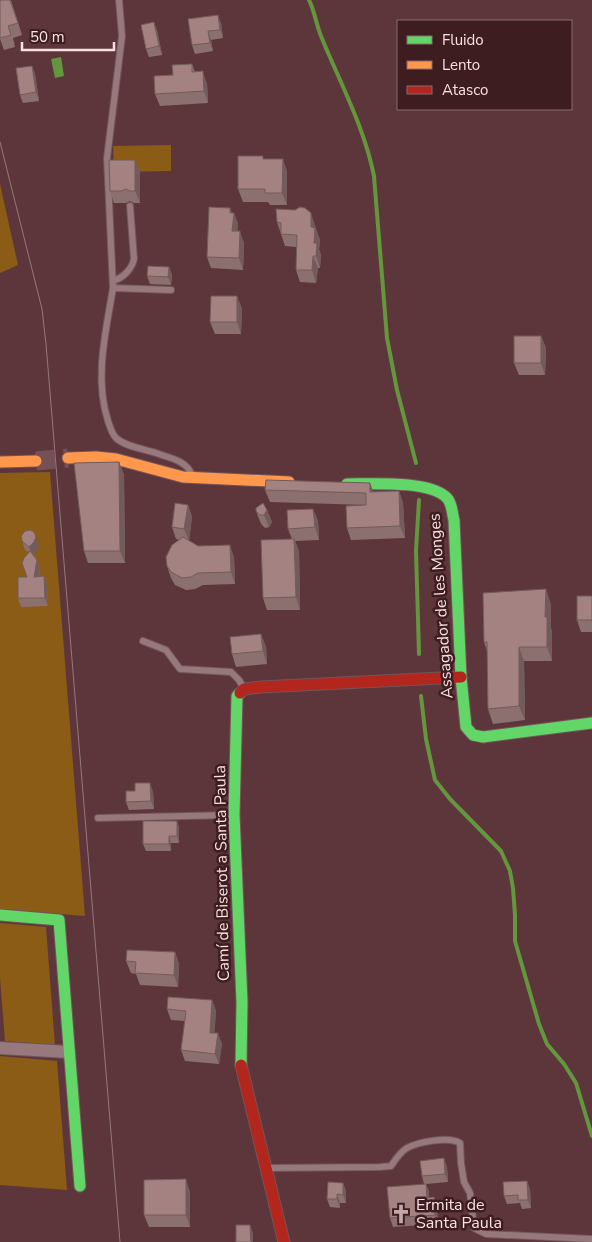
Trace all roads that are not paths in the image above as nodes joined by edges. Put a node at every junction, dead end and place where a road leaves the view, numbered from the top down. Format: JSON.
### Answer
{"nodes":[{"id":1,"x":119,"y":0,"type":"edge"},
{"id":2,"x":130,"y":206,"type":"dead end"},
{"id":3,"x":113,"y":284,"type":"junction"},
{"id":4,"x":171,"y":290,"type":"dead end"},
{"id":5,"x":68,"y":458,"type":"tunnel mouth"},
{"id":6,"x":36,"y":461,"type":"tunnel mouth"},
{"id":7,"x":0,"y":462,"type":"edge"},
{"id":8,"x":193,"y":478,"type":"junction"},
{"id":9,"x":300,"y":483,"type":"edge"},
{"id":10,"x":338,"y":484,"type":"edge"},
{"id":11,"x":143,"y":641,"type":"dead end"},
{"id":12,"x":461,"y":677,"type":"junction"},
{"id":13,"x":244,"y":689,"type":"junction"},
{"id":14,"x":592,"y":723,"type":"edge"},
{"id":15,"x":234,"y":815,"type":"junction"},
{"id":16,"x":98,"y":818,"type":"dead end"},
{"id":17,"x":0,"y":915,"type":"edge"},
{"id":18,"x":0,"y":1048,"type":"edge"},
{"id":19,"x":69,"y":1052,"type":"junction"},
{"id":20,"x":265,"y":1168,"type":"junction"},
{"id":21,"x":80,"y":1186,"type":"dead end"},
{"id":22,"x":592,"y":1239,"type":"edge"},
{"id":23,"x":284,"y":1242,"type":"edge"}],
"edges":[{"from":1,"to":3,"type":"lane"},
{"from":2,"to":3,"type":"lane"},
{"from":3,"to":4,"type":"lane"},
{"from":3,"to":8,"type":"lane"},
{"from":5,"to":8,"type":"street"},
{"from":6,"to":7,"type":"street"},
{"from":8,"to":9,"type":"street"},
{"from":10,"to":12,"type":"street","name":"Assagador de les Monges"},
{"from":11,"to":13,"type":"lane"},
{"from":12,"to":13,"type":"street"},
{"from":12,"to":14,"type":"street","name":"Assagador de les Monges"},
{"from":13,"to":15,"type":"street","name":"Camí de Biserot a Santa Paula"},
{"from":15,"to":16,"type":"lane"},
{"from":15,"to":20,"type":"street","name":"Camí de Biserot a Santa Paula"},
{"from":17,"to":19,"type":"street"},
{"from":18,"to":19,"type":"street"},
{"from":19,"to":21,"type":"street"},
{"from":20,"to":22,"type":"lane"},
{"from":20,"to":23,"type":"street","name":"Camí de Biserot a Santa Paula"}]}
